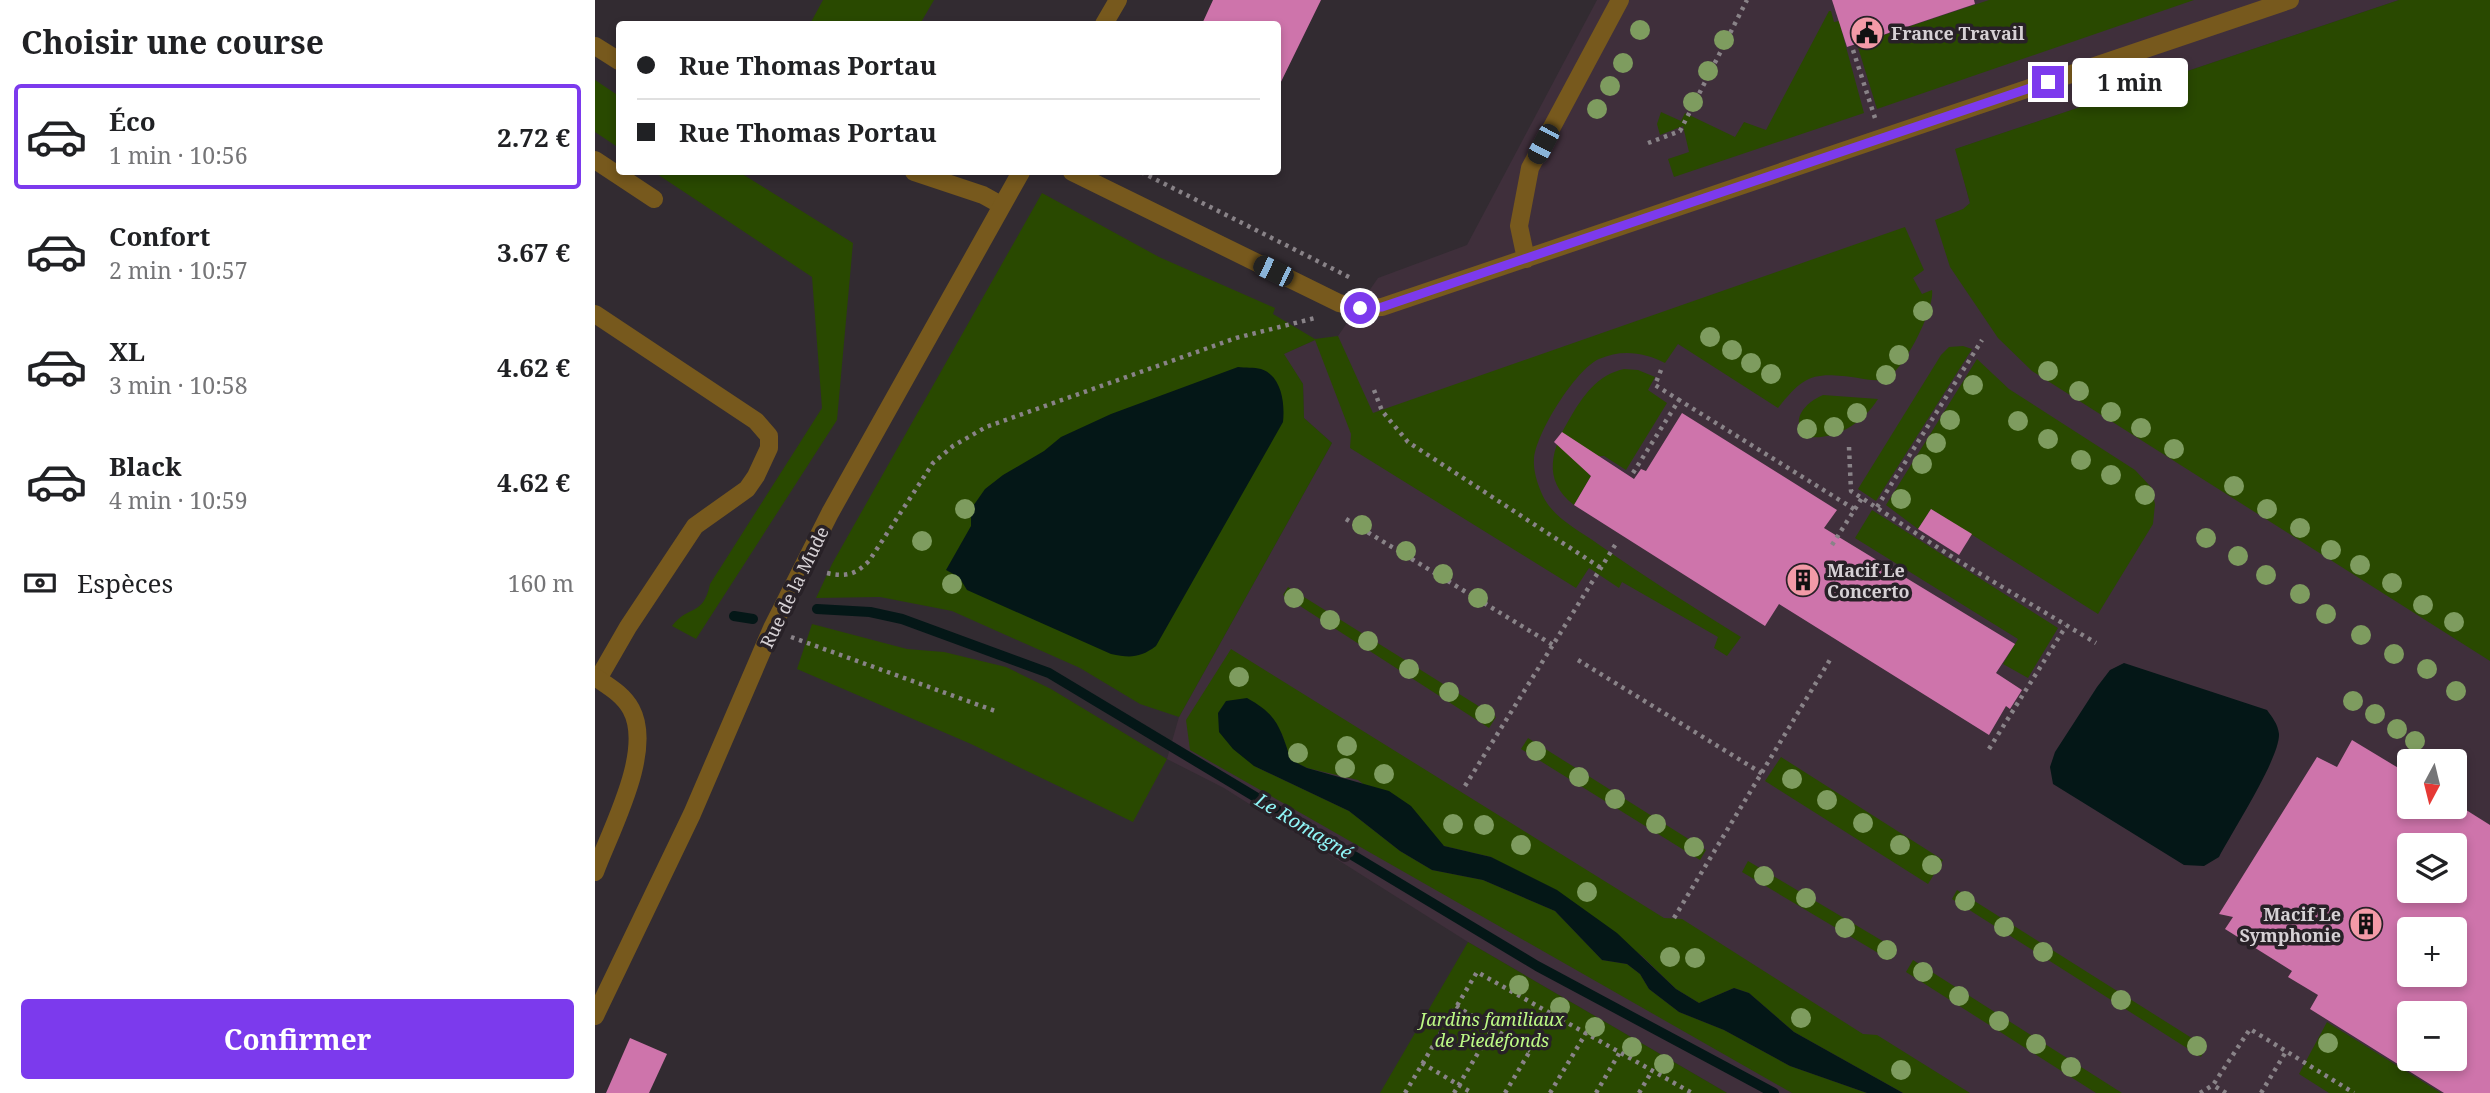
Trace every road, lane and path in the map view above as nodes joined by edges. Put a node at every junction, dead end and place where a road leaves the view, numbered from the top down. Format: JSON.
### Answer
{"nodes":[{"id":1,"x":1118,"y":0,"type":"edge"},
{"id":2,"x":1620,"y":0,"type":"edge"},
{"id":3,"x":1747,"y":0,"type":"edge"},
{"id":4,"x":2290,"y":0,"type":"edge"},
{"id":5,"x":2262,"y":4,"type":"edge"},
{"id":6,"x":1106,"y":21,"type":"edge"},
{"id":7,"x":595,"y":46,"type":"edge"},
{"id":8,"x":1853,"y":50,"type":"dead end"},
{"id":9,"x":616,"y":59,"type":"edge"},
{"id":10,"x":1875,"y":119,"type":"dead end"},
{"id":11,"x":1647,"y":143,"type":"dead end"},
{"id":12,"x":595,"y":160,"type":"edge"},
{"id":13,"x":616,"y":174,"type":"edge"},
{"id":14,"x":618,"y":175,"type":"edge"},
{"id":15,"x":923,"y":175,"type":"edge"},
{"id":16,"x":1019,"y":175,"type":"edge"},
{"id":17,"x":1078,"y":175,"type":"edge"},
{"id":18,"x":654,"y":199,"type":"dead end"},
{"id":19,"x":1001,"y":205,"type":"junction"},
{"id":20,"x":1525,"y":259,"type":"junction"},
{"id":21,"x":1352,"y":307,"type":"junction"},
{"id":22,"x":595,"y":314,"type":"edge"},
{"id":23,"x":1982,"y":340,"type":"dead end"},
{"id":24,"x":1661,"y":370,"type":"dead end"},
{"id":25,"x":1374,"y":390,"type":"dead end"},
{"id":26,"x":1679,"y":400,"type":"junction"},
{"id":27,"x":1849,"y":447,"type":"dead end"},
{"id":28,"x":1633,"y":473,"type":"dead end"},
{"id":29,"x":1862,"y":498,"type":"junction"},
{"id":30,"x":1877,"y":507,"type":"junction"},
{"id":31,"x":1854,"y":509,"type":"junction"},
{"id":32,"x":1346,"y":519,"type":"dead end"},
{"id":33,"x":1617,"y":542,"type":"dead end"},
{"id":34,"x":1832,"y":545,"type":"dead end"},
{"id":35,"x":803,"y":568,"type":"junction"},
{"id":36,"x":1601,"y":568,"type":"junction"},
{"id":37,"x":2066,"y":626,"type":"junction"},
{"id":38,"x":772,"y":628,"type":"junction"},
{"id":39,"x":2096,"y":643,"type":"dead end"},
{"id":40,"x":1553,"y":645,"type":"junction"},
{"id":41,"x":1831,"y":658,"type":"dead end"},
{"id":42,"x":1578,"y":660,"type":"dead end"},
{"id":43,"x":596,"y":678,"type":"edge"},
{"id":44,"x":998,"y":712,"type":"dead end"},
{"id":45,"x":1989,"y":748,"type":"dead end"},
{"id":46,"x":1763,"y":774,"type":"junction"},
{"id":47,"x":1465,"y":786,"type":"dead end"},
{"id":48,"x":595,"y":872,"type":"edge"},
{"id":49,"x":1674,"y":918,"type":"dead end"},
{"id":50,"x":1456,"y":1006,"type":"junction"},
{"id":51,"x":1552,"y":1014,"type":"junction"},
{"id":52,"x":595,"y":1016,"type":"edge"},
{"id":53,"x":1493,"y":1028,"type":"junction"},
{"id":54,"x":1586,"y":1033,"type":"junction"},
{"id":55,"x":2287,"y":1050,"type":"junction"},
{"id":56,"x":1530,"y":1051,"type":"junction"},
{"id":57,"x":1620,"y":1052,"type":"junction"},
{"id":58,"x":1422,"y":1063,"type":"junction"},
{"id":59,"x":1652,"y":1071,"type":"junction"},
{"id":60,"x":1459,"y":1085,"type":"junction"},
{"id":61,"x":2213,"y":1085,"type":"junction"},
{"id":62,"x":1684,"y":1091,"type":"edge"},
{"id":63,"x":1405,"y":1093,"type":"edge"},
{"id":64,"x":1454,"y":1093,"type":"edge"},
{"id":65,"x":1472,"y":1093,"type":"edge"},
{"id":66,"x":1505,"y":1093,"type":"edge"},
{"id":67,"x":1550,"y":1093,"type":"edge"},
{"id":68,"x":1596,"y":1093,"type":"edge"},
{"id":69,"x":1639,"y":1093,"type":"edge"},
{"id":70,"x":1692,"y":1093,"type":"edge"},
{"id":71,"x":2200,"y":1093,"type":"edge"},
{"id":72,"x":2226,"y":1093,"type":"edge"},
{"id":73,"x":2261,"y":1093,"type":"edge"},
{"id":74,"x":2354,"y":1093,"type":"edge"}],
"edges":[{"from":1,"to":6,"type":"street"},
{"from":2,"to":20,"type":"street"},
{"from":3,"to":11,"type":"path"},
{"from":4,"to":5,"type":"street"},
{"from":5,"to":20,"type":"street"},
{"from":7,"to":9,"type":"street"},
{"from":8,"to":10,"type":"path"},
{"from":12,"to":13,"type":"street"},
{"from":14,"to":18,"type":"street"},
{"from":15,"to":19,"type":"street"},
{"from":16,"to":19,"type":"street","name":"Rue de la Mude"},
{"from":17,"to":21,"type":"street"},
{"from":19,"to":35,"type":"street","name":"Rue de la Mude"},
{"from":20,"to":21,"type":"street"},
{"from":21,"to":35,"type":"path"},
{"from":22,"to":43,"type":"street"},
{"from":23,"to":30,"type":"path"},
{"from":24,"to":26,"type":"path"},
{"from":25,"to":36,"type":"path"},
{"from":26,"to":28,"type":"path"},
{"from":26,"to":31,"type":"path"},
{"from":27,"to":29,"type":"path"},
{"from":29,"to":30,"type":"path"},
{"from":29,"to":31,"type":"path"},
{"from":30,"to":37,"type":"path"},
{"from":31,"to":34,"type":"path"},
{"from":32,"to":40,"type":"path"},
{"from":33,"to":36,"type":"path"},
{"from":35,"to":38,"type":"street","name":"Rue de la Mude"},
{"from":36,"to":40,"type":"path"},
{"from":37,"to":39,"type":"path"},
{"from":37,"to":45,"type":"path"},
{"from":38,"to":44,"type":"path"},
{"from":38,"to":52,"type":"street","name":"Rue de la Mude"},
{"from":40,"to":47,"type":"path"},
{"from":41,"to":46,"type":"path"},
{"from":42,"to":46,"type":"path"},
{"from":43,"to":48,"type":"street"},
{"from":46,"to":49,"type":"path"},
{"from":50,"to":51,"type":"path"},
{"from":50,"to":53,"type":"path"},
{"from":50,"to":58,"type":"path"},
{"from":51,"to":54,"type":"path"},
{"from":51,"to":56,"type":"path"},
{"from":53,"to":56,"type":"path"},
{"from":53,"to":60,"type":"path"},
{"from":54,"to":57,"type":"path"},
{"from":54,"to":67,"type":"path"},
{"from":55,"to":61,"type":"path"},
{"from":55,"to":73,"type":"path"},
{"from":55,"to":74,"type":"path"},
{"from":56,"to":66,"type":"path"},
{"from":57,"to":59,"type":"path"},
{"from":57,"to":68,"type":"path"},
{"from":58,"to":60,"type":"path"},
{"from":58,"to":63,"type":"path"},
{"from":59,"to":62,"type":"path"},
{"from":59,"to":69,"type":"path"},
{"from":60,"to":64,"type":"path"},
{"from":60,"to":65,"type":"path"},
{"from":61,"to":71,"type":"path"},
{"from":61,"to":72,"type":"path"},
{"from":62,"to":70,"type":"path"}]}
